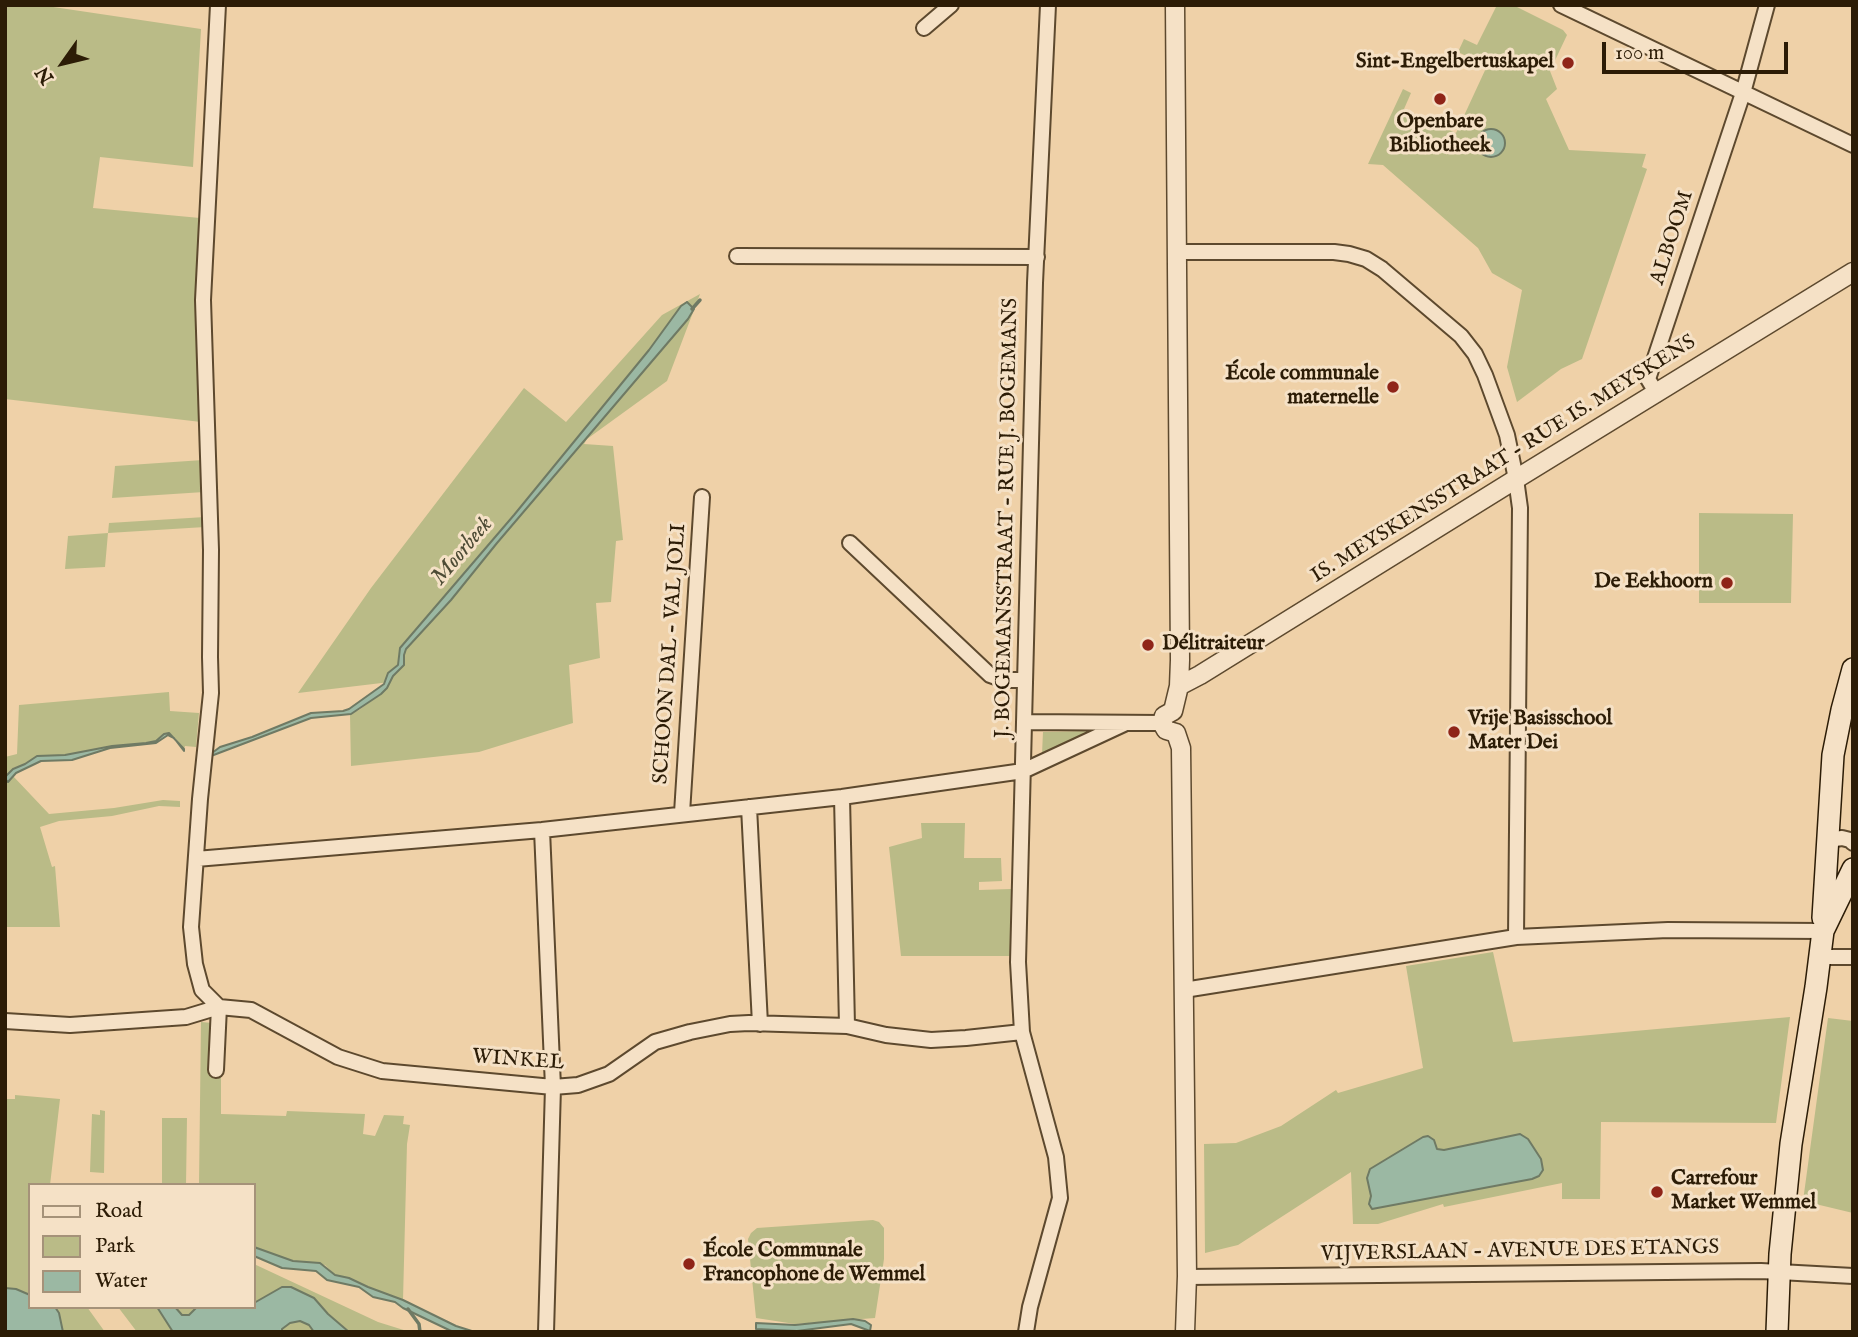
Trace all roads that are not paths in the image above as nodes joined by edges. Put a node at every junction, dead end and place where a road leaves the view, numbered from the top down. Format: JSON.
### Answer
{"nodes":[{"id":1,"x":218,"y":5,"type":"edge"},
{"id":2,"x":951,"y":5,"type":"edge"},
{"id":3,"x":1048,"y":5,"type":"edge"},
{"id":4,"x":1175,"y":5,"type":"edge"},
{"id":5,"x":1561,"y":5,"type":"edge"},
{"id":6,"x":1767,"y":5,"type":"edge"},
{"id":7,"x":924,"y":28,"type":"dead end"},
{"id":8,"x":1743,"y":93,"type":"junction"},
{"id":9,"x":1853,"y":145,"type":"edge"},
{"id":10,"x":1177,"y":253,"type":"junction"},
{"id":11,"x":737,"y":256,"type":"dead end"},
{"id":12,"x":1037,"y":257,"type":"junction"},
{"id":13,"x":1853,"y":272,"type":"edge"},
{"id":14,"x":1657,"y":394,"type":"junction"},
{"id":15,"x":1516,"y":478,"type":"junction"},
{"id":16,"x":702,"y":497,"type":"dead end"},
{"id":17,"x":850,"y":543,"type":"dead end"},
{"id":18,"x":1853,"y":668,"type":"edge"},
{"id":19,"x":1024,"y":680,"type":"junction"},
{"id":20,"x":1180,"y":686,"type":"junction"},
{"id":21,"x":1024,"y":722,"type":"junction"},
{"id":22,"x":1171,"y":722,"type":"junction"},
{"id":23,"x":1124,"y":724,"type":"junction"},
{"id":24,"x":1023,"y":771,"type":"junction"},
{"id":25,"x":842,"y":797,"type":"junction"},
{"id":26,"x":749,"y":807,"type":"junction"},
{"id":27,"x":682,"y":813,"type":"junction"},
{"id":28,"x":542,"y":830,"type":"junction"},
{"id":29,"x":1853,"y":843,"type":"edge"},
{"id":30,"x":1827,"y":846,"type":"junction"},
{"id":31,"x":196,"y":859,"type":"junction"},
{"id":32,"x":1851,"y":871,"type":"edge"},
{"id":33,"x":1827,"y":873,"type":"junction"},
{"id":34,"x":1823,"y":931,"type":"junction"},
{"id":35,"x":1516,"y":937,"type":"junction"},
{"id":36,"x":1819,"y":957,"type":"junction"},
{"id":37,"x":1853,"y":957,"type":"edge"},
{"id":38,"x":1184,"y":990,"type":"junction"},
{"id":39,"x":219,"y":1007,"type":"junction"},
{"id":40,"x":5,"y":1021,"type":"edge"},
{"id":41,"x":760,"y":1024,"type":"junction"},
{"id":42,"x":848,"y":1026,"type":"junction"},
{"id":43,"x":1022,"y":1032,"type":"junction"},
{"id":44,"x":216,"y":1070,"type":"dead end"},
{"id":45,"x":553,"y":1087,"type":"junction"},
{"id":46,"x":1780,"y":1272,"type":"junction"},
{"id":47,"x":1853,"y":1276,"type":"edge"},
{"id":48,"x":1187,"y":1277,"type":"junction"},
{"id":49,"x":547,"y":1332,"type":"edge"},
{"id":50,"x":1026,"y":1332,"type":"edge"},
{"id":51,"x":1185,"y":1332,"type":"edge"},
{"id":52,"x":1777,"y":1332,"type":"edge"}],
"edges":[{"from":1,"to":31,"type":"street"},
{"from":2,"to":7,"type":"street"},
{"from":3,"to":12,"type":"street","name":"J. BOGEMANSSTRAAT - RUE J. BOGEMANS"},
{"from":4,"to":10,"type":"street"},
{"from":5,"to":8,"type":"street"},
{"from":6,"to":8,"type":"street","name":"ALBOOM"},
{"from":8,"to":9,"type":"street"},
{"from":8,"to":14,"type":"street","name":"ALBOOM"},
{"from":10,"to":15,"type":"street"},
{"from":10,"to":20,"type":"street"},
{"from":11,"to":12,"type":"street"},
{"from":12,"to":19,"type":"street","name":"J. BOGEMANSSTRAAT - RUE J. BOGEMANS"},
{"from":13,"to":14,"type":"street","name":"IS. MEYSKENSSTRAAT - RUE IS. MEYSKENS"},
{"from":14,"to":15,"type":"street","name":"IS. MEYSKENSSTRAAT - RUE IS. MEYSKENS"},
{"from":15,"to":20,"type":"street","name":"IS. MEYSKENSSTRAAT - RUE IS. MEYSKENS"},
{"from":15,"to":35,"type":"street"},
{"from":16,"to":27,"type":"street","name":"SCHOON DAL - VAL JOLI"},
{"from":17,"to":19,"type":"street"},
{"from":18,"to":30,"type":"main road"},
{"from":19,"to":21,"type":"street","name":"J. BOGEMANSSTRAAT - RUE J. BOGEMANS"},
{"from":20,"to":22,"type":"street"},
{"from":21,"to":23,"type":"street"},
{"from":21,"to":24,"type":"street","name":"J. BOGEMANSSTRAAT - RUE J. BOGEMANS"},
{"from":22,"to":23,"type":"street"},
{"from":22,"to":38,"type":"street"},
{"from":23,"to":24,"type":"street"},
{"from":24,"to":25,"type":"street"},
{"from":24,"to":43,"type":"street","name":"J. BOGEMANSSTRAAT - RUE J. BOGEMANS"},
{"from":25,"to":26,"type":"street"},
{"from":25,"to":42,"type":"street"},
{"from":26,"to":27,"type":"street"},
{"from":26,"to":41,"type":"street"},
{"from":27,"to":28,"type":"street"},
{"from":28,"to":31,"type":"street"},
{"from":28,"to":45,"type":"street"},
{"from":29,"to":30,"type":"street"},
{"from":30,"to":33,"type":"main road"},
{"from":31,"to":39,"type":"street"},
{"from":32,"to":33,"type":"street"},
{"from":32,"to":34,"type":"main road"},
{"from":33,"to":34,"type":"main road"},
{"from":34,"to":35,"type":"street"},
{"from":34,"to":36,"type":"main road"},
{"from":35,"to":38,"type":"street"},
{"from":36,"to":37,"type":"street"},
{"from":36,"to":46,"type":"main road"},
{"from":38,"to":48,"type":"street"},
{"from":39,"to":40,"type":"street"},
{"from":39,"to":44,"type":"street"},
{"from":39,"to":45,"type":"street","name":"WINKEL"},
{"from":41,"to":42,"type":"street","name":"WINKEL"},
{"from":41,"to":45,"type":"street","name":"WINKEL"},
{"from":42,"to":43,"type":"street","name":"WINKEL"},
{"from":43,"to":50,"type":"street","name":"J. BOGEMANSSTRAAT - RUE J. BOGEMANS"},
{"from":45,"to":49,"type":"street"},
{"from":46,"to":47,"type":"street","name":"VIJVERSLAAN - AVENUE DES ETANGS"},
{"from":46,"to":48,"type":"street","name":"VIJVERSLAAN - AVENUE DES ETANGS"},
{"from":46,"to":52,"type":"main road"},
{"from":48,"to":51,"type":"street"}]}
